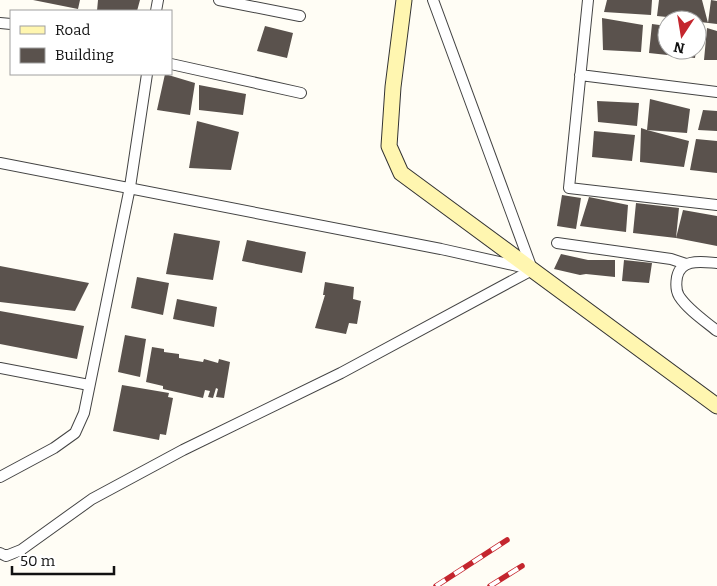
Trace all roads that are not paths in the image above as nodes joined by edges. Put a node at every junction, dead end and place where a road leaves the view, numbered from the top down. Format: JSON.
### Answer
{"nodes":[{"id":1,"x":219,"y":0,"type":"edge"},
{"id":2,"x":404,"y":0,"type":"edge"},
{"id":3,"x":433,"y":0,"type":"edge"},
{"id":4,"x":588,"y":0,"type":"edge"},
{"id":5,"x":300,"y":16,"type":"dead end"},
{"id":6,"x":172,"y":64,"type":"edge"},
{"id":7,"x":147,"y":75,"type":"edge"},
{"id":8,"x":580,"y":75,"type":"junction"},
{"id":9,"x":301,"y":92,"type":"dead end"},
{"id":10,"x":717,"y":92,"type":"edge"},
{"id":11,"x":0,"y":163,"type":"edge"},
{"id":12,"x":130,"y":187,"type":"junction"},
{"id":13,"x":717,"y":205,"type":"edge"},
{"id":14,"x":557,"y":243,"type":"dead end"},
{"id":15,"x":686,"y":264,"type":"junction"},
{"id":16,"x":717,"y":264,"type":"edge"},
{"id":17,"x":532,"y":270,"type":"junction"},
{"id":18,"x":717,"y":331,"type":"edge"},
{"id":19,"x":0,"y":368,"type":"edge"},
{"id":20,"x":89,"y":385,"type":"junction"},
{"id":21,"x":717,"y":406,"type":"edge"},
{"id":22,"x":0,"y":477,"type":"edge"},
{"id":23,"x":0,"y":553,"type":"edge"}],
"edges":[{"from":1,"to":5,"type":"street"},
{"from":2,"to":17,"type":"main road"},
{"from":3,"to":17,"type":"street"},
{"from":4,"to":8,"type":"street"},
{"from":6,"to":9,"type":"street"},
{"from":7,"to":12,"type":"street"},
{"from":8,"to":10,"type":"street"},
{"from":8,"to":13,"type":"street"},
{"from":11,"to":12,"type":"street"},
{"from":12,"to":17,"type":"street"},
{"from":12,"to":20,"type":"street"},
{"from":14,"to":15,"type":"street"},
{"from":15,"to":16,"type":"street"},
{"from":15,"to":18,"type":"street"},
{"from":17,"to":21,"type":"main road"},
{"from":17,"to":23,"type":"street"},
{"from":19,"to":20,"type":"street"},
{"from":20,"to":22,"type":"street"}]}
